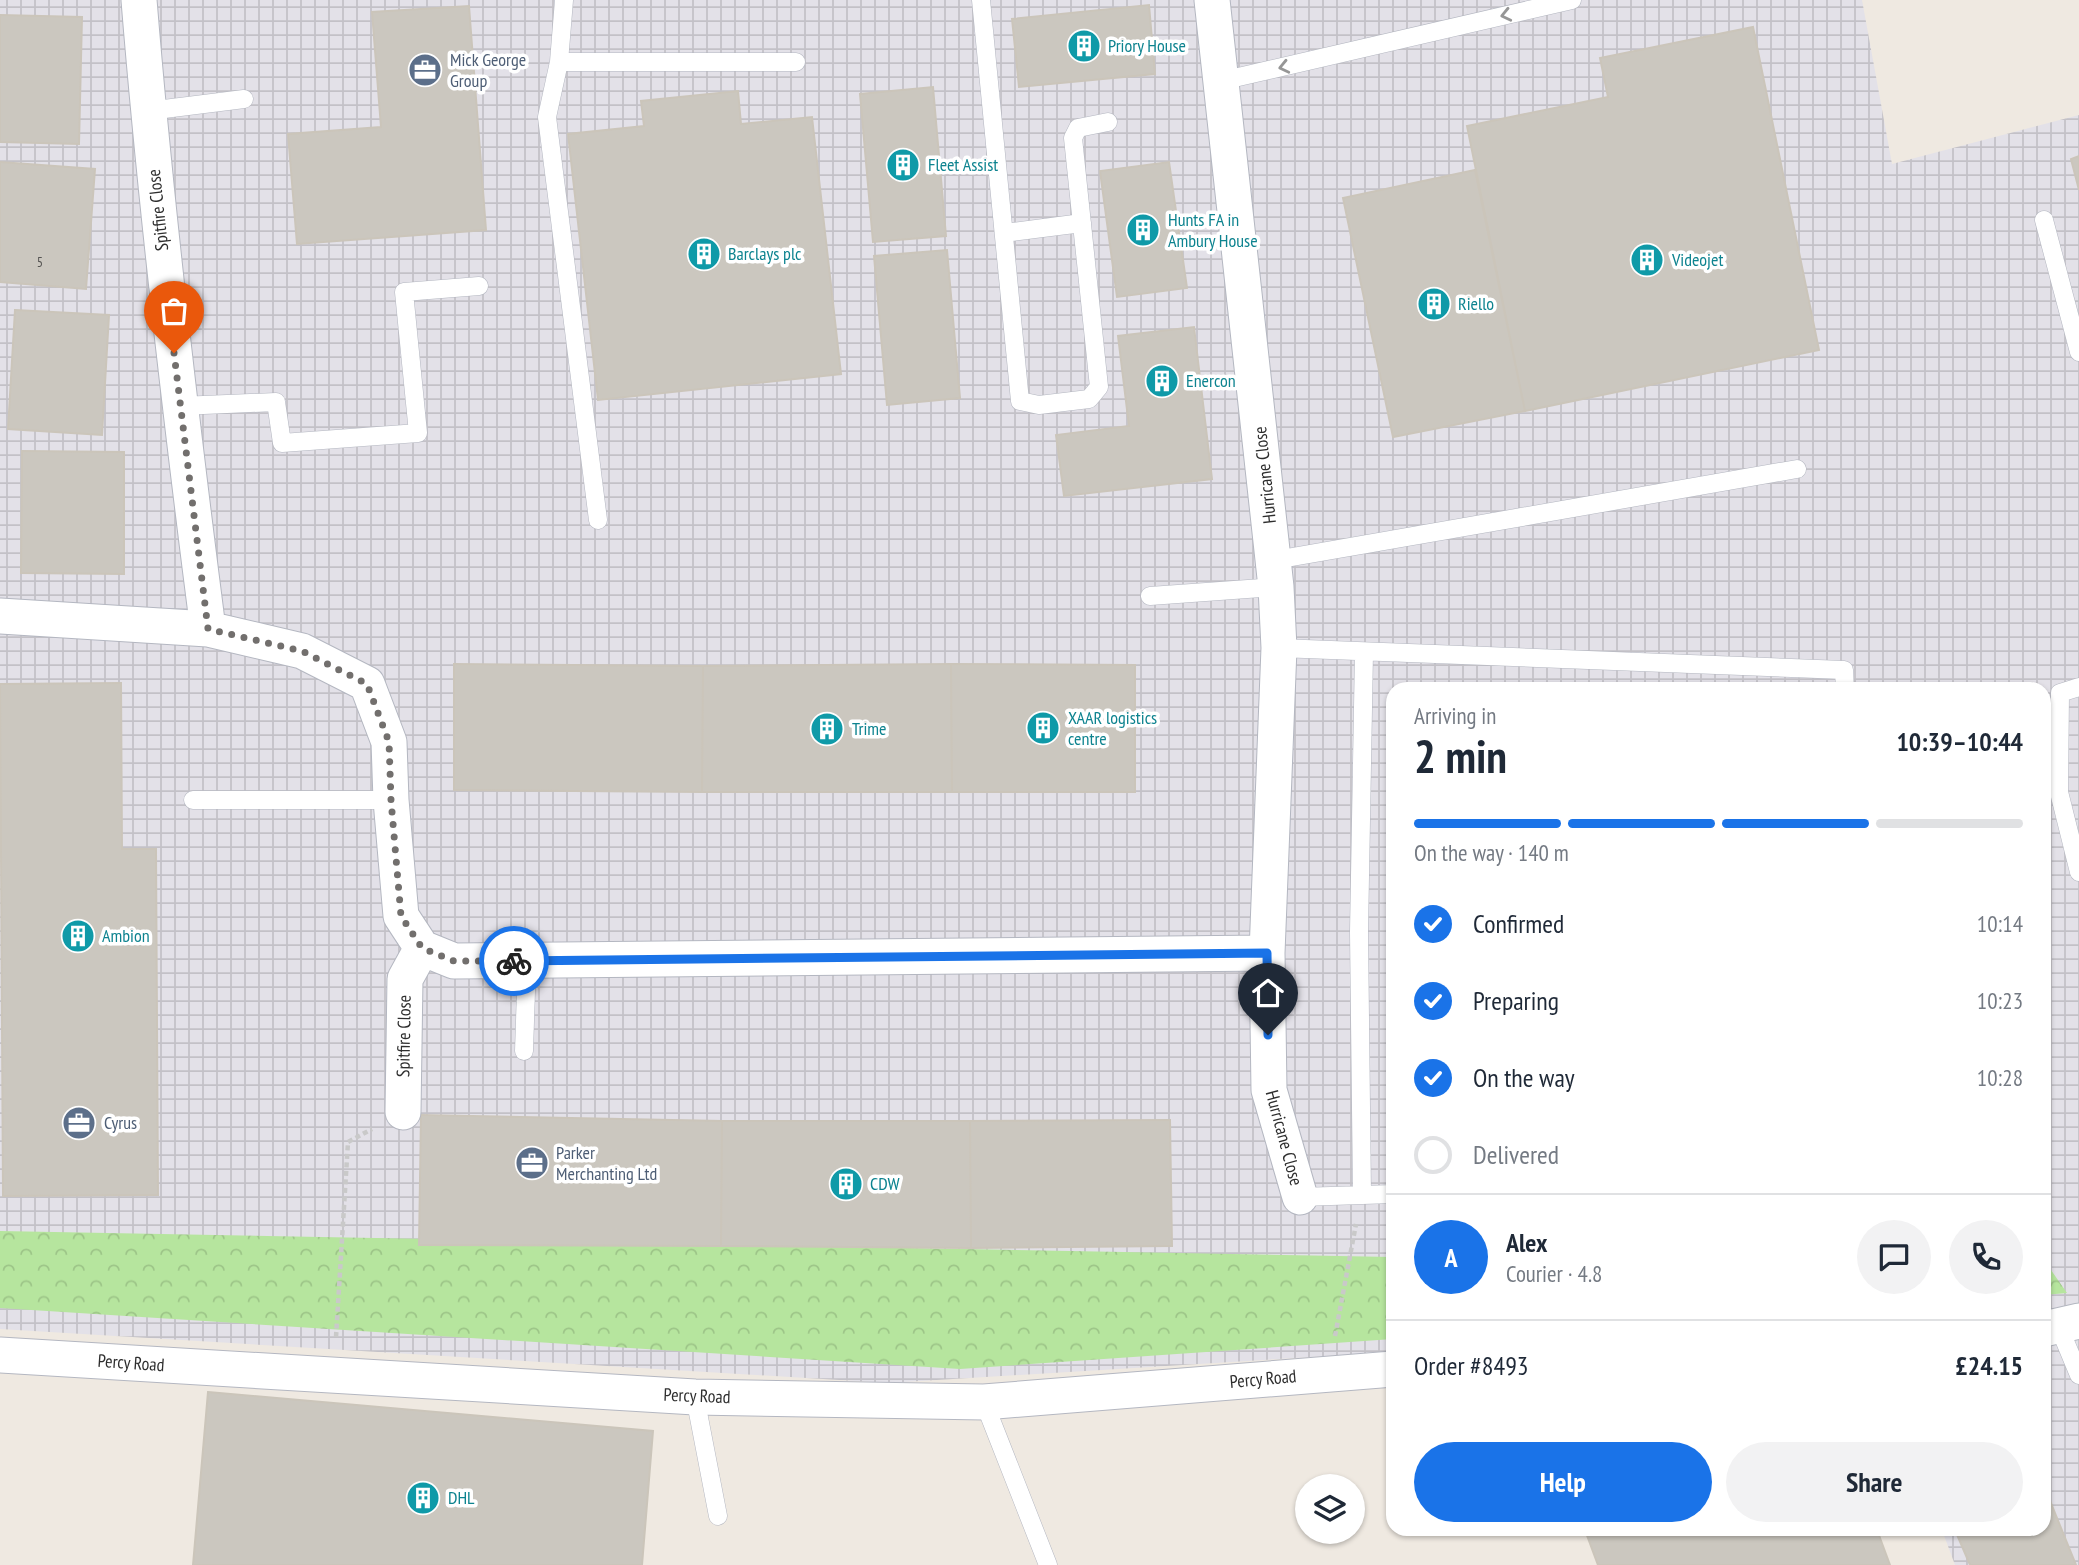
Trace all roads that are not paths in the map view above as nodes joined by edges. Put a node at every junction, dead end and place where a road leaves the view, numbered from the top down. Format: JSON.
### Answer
{"nodes":[{"id":1,"x":139,"y":0,"type":"edge"},
{"id":2,"x":564,"y":0,"type":"edge"},
{"id":3,"x":981,"y":0,"type":"edge"},
{"id":4,"x":1212,"y":0,"type":"edge"},
{"id":5,"x":1572,"y":0,"type":"edge"},
{"id":6,"x":559,"y":62,"type":"junction"},
{"id":7,"x":796,"y":62,"type":"dead end"},
{"id":8,"x":1222,"y":81,"type":"junction"},
{"id":9,"x":244,"y":99,"type":"dead end"},
{"id":10,"x":148,"y":111,"type":"junction"},
{"id":11,"x":1108,"y":122,"type":"dead end"},
{"id":12,"x":2044,"y":220,"type":"dead end"},
{"id":13,"x":1082,"y":223,"type":"junction"},
{"id":14,"x":1004,"y":233,"type":"junction"},
{"id":15,"x":479,"y":286,"type":"dead end"},
{"id":16,"x":2079,"y":352,"type":"edge"},
{"id":17,"x":180,"y":406,"type":"junction"},
{"id":18,"x":1797,"y":469,"type":"dead end"},
{"id":19,"x":598,"y":520,"type":"dead end"},
{"id":20,"x":1276,"y":574,"type":"junction"},
{"id":21,"x":1150,"y":596,"type":"dead end"},
{"id":22,"x":0,"y":616,"type":"edge"},
{"id":23,"x":208,"y":629,"type":"junction"},
{"id":24,"x":1279,"y":648,"type":"junction"},
{"id":25,"x":1364,"y":652,"type":"junction"},
{"id":26,"x":1845,"y":682,"type":"edge"},
{"id":27,"x":2079,"y":687,"type":"edge"},
{"id":28,"x":193,"y":800,"type":"dead end"},
{"id":29,"x":391,"y":800,"type":"junction"},
{"id":30,"x":2079,"y":872,"type":"edge"},
{"id":31,"x":422,"y":948,"type":"junction"},
{"id":32,"x":1267,"y":953,"type":"junction"},
{"id":33,"x":527,"y":961,"type":"junction"},
{"id":34,"x":524,"y":1051,"type":"dead end"},
{"id":35,"x":403,"y":1112,"type":"road end"},
{"id":36,"x":1386,"y":1194,"type":"edge"},
{"id":37,"x":1362,"y":1195,"type":"junction"},
{"id":38,"x":1300,"y":1197,"type":"joint"},
{"id":39,"x":2061,"y":1326,"type":"edge"},
{"id":40,"x":0,"y":1355,"type":"edge"},
{"id":41,"x":1386,"y":1370,"type":"edge"},
{"id":42,"x":2079,"y":1375,"type":"edge"},
{"id":43,"x":695,"y":1397,"type":"junction"},
{"id":44,"x":984,"y":1402,"type":"junction"},
{"id":45,"x":718,"y":1516,"type":"dead end"},
{"id":46,"x":1048,"y":1565,"type":"edge"}],
"edges":[{"from":1,"to":10,"type":"street","name":"Spitfire Close"},
{"from":2,"to":6,"type":"lane"},
{"from":3,"to":14,"type":"lane"},
{"from":4,"to":8,"type":"street","name":"Hurricane Close"},
{"from":5,"to":8,"type":"lane","one_way":true},
{"from":6,"to":7,"type":"lane"},
{"from":6,"to":19,"type":"lane"},
{"from":8,"to":20,"type":"street","name":"Hurricane Close"},
{"from":9,"to":10,"type":"lane"},
{"from":10,"to":17,"type":"street","name":"Spitfire Close"},
{"from":11,"to":13,"type":"lane"},
{"from":12,"to":16,"type":"lane"},
{"from":13,"to":14,"type":"lane"},
{"from":13,"to":14,"type":"lane"},
{"from":15,"to":17,"type":"lane"},
{"from":17,"to":23,"type":"street","name":"Spitfire Close"},
{"from":18,"to":20,"type":"lane"},
{"from":20,"to":21,"type":"lane"},
{"from":20,"to":24,"type":"street","name":"Hurricane Close"},
{"from":22,"to":23,"type":"street"},
{"from":23,"to":29,"type":"street"},
{"from":24,"to":25,"type":"lane"},
{"from":24,"to":32,"type":"street","name":"Hurricane Close"},
{"from":25,"to":26,"type":"lane"},
{"from":25,"to":37,"type":"lane"},
{"from":27,"to":30,"type":"lane"},
{"from":28,"to":29,"type":"lane"},
{"from":29,"to":31,"type":"street"},
{"from":31,"to":33,"type":"street"},
{"from":31,"to":35,"type":"street","name":"Spitfire Close"},
{"from":32,"to":33,"type":"street"},
{"from":32,"to":38,"type":"street","name":"Hurricane Close"},
{"from":33,"to":34,"type":"lane"},
{"from":36,"to":37,"type":"lane"},
{"from":37,"to":38,"type":"lane"},
{"from":39,"to":42,"type":"lane"},
{"from":40,"to":43,"type":"street","name":"Percy Road"},
{"from":41,"to":44,"type":"street","name":"Percy Road"},
{"from":43,"to":44,"type":"street","name":"Percy Road"},
{"from":43,"to":45,"type":"lane"},
{"from":44,"to":46,"type":"lane"}]}
